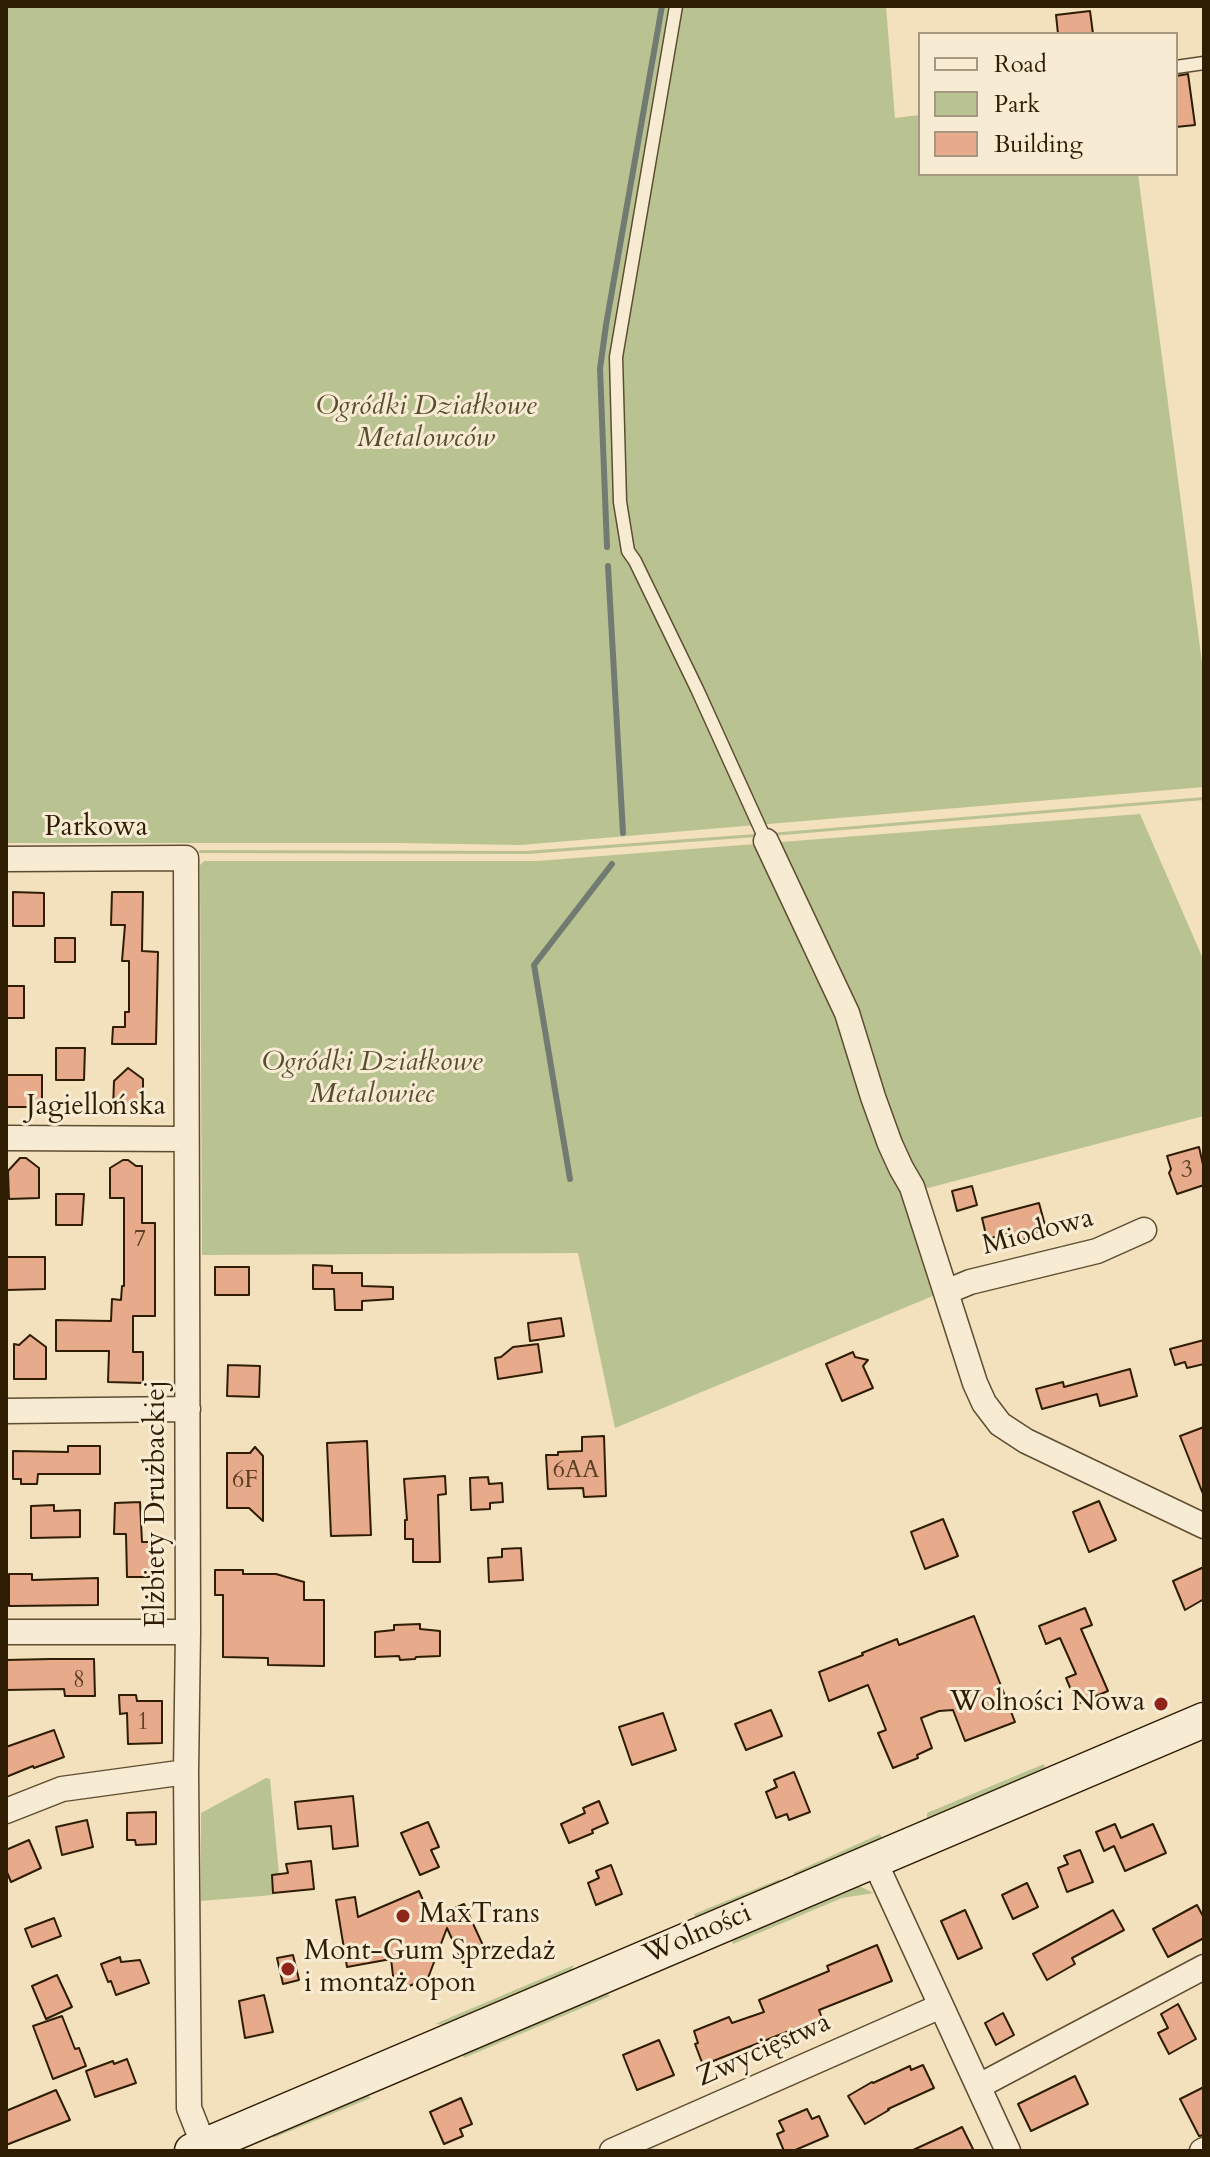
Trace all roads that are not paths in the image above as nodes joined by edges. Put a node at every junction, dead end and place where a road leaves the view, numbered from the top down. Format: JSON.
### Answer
{"nodes":[{"id":1,"x":676,"y":6,"type":"edge"},
{"id":2,"x":1204,"y":63,"type":"edge"},
{"id":3,"x":1178,"y":67,"type":"edge"},
{"id":4,"x":766,"y":841,"type":"joint"},
{"id":5,"x":186,"y":858,"type":"joint"},
{"id":6,"x":6,"y":859,"type":"edge"},
{"id":7,"x":6,"y":1138,"type":"edge"},
{"id":8,"x":186,"y":1139,"type":"junction"},
{"id":9,"x":1144,"y":1230,"type":"dead end"},
{"id":10,"x":946,"y":1292,"type":"junction"},
{"id":11,"x":188,"y":1409,"type":"junction"},
{"id":12,"x":6,"y":1411,"type":"edge"},
{"id":13,"x":1204,"y":1526,"type":"edge"},
{"id":14,"x":6,"y":1632,"type":"edge"},
{"id":15,"x":188,"y":1632,"type":"junction"},
{"id":16,"x":1204,"y":1720,"type":"edge"},
{"id":17,"x":186,"y":1772,"type":"junction"},
{"id":18,"x":6,"y":1811,"type":"edge"},
{"id":19,"x":874,"y":1860,"type":"junction"},
{"id":20,"x":1204,"y":1967,"type":"edge"},
{"id":21,"x":941,"y":2006,"type":"junction"},
{"id":22,"x":979,"y":2086,"type":"junction"},
{"id":23,"x":198,"y":2148,"type":"edge"},
{"id":24,"x":612,"y":2151,"type":"edge"},
{"id":25,"x":1008,"y":2151,"type":"edge"}],
"edges":[{"from":1,"to":4,"type":"lane"},
{"from":2,"to":3,"type":"lane"},
{"from":4,"to":10,"type":"street"},
{"from":5,"to":6,"type":"street","name":"Parkowa"},
{"from":5,"to":8,"type":"street","name":"Elżbiety Drużbackiej"},
{"from":7,"to":8,"type":"street","name":"Jagiellońska"},
{"from":8,"to":11,"type":"street","name":"Elżbiety Drużbackiej"},
{"from":9,"to":10,"type":"street","name":"Miodowa"},
{"from":10,"to":13,"type":"street"},
{"from":11,"to":12,"type":"street"},
{"from":11,"to":15,"type":"street","name":"Elżbiety Drużbackiej"},
{"from":14,"to":15,"type":"street"},
{"from":15,"to":17,"type":"street","name":"Elżbiety Drużbackiej"},
{"from":16,"to":19,"type":"main road","name":"Wolności"},
{"from":17,"to":18,"type":"street"},
{"from":17,"to":23,"type":"street","name":"Elżbiety Drużbackiej"},
{"from":19,"to":21,"type":"street"},
{"from":19,"to":23,"type":"main road","name":"Wolności"},
{"from":20,"to":22,"type":"street"},
{"from":21,"to":22,"type":"street"},
{"from":21,"to":24,"type":"street","name":"Zwycięstwa"},
{"from":22,"to":25,"type":"street"}]}
